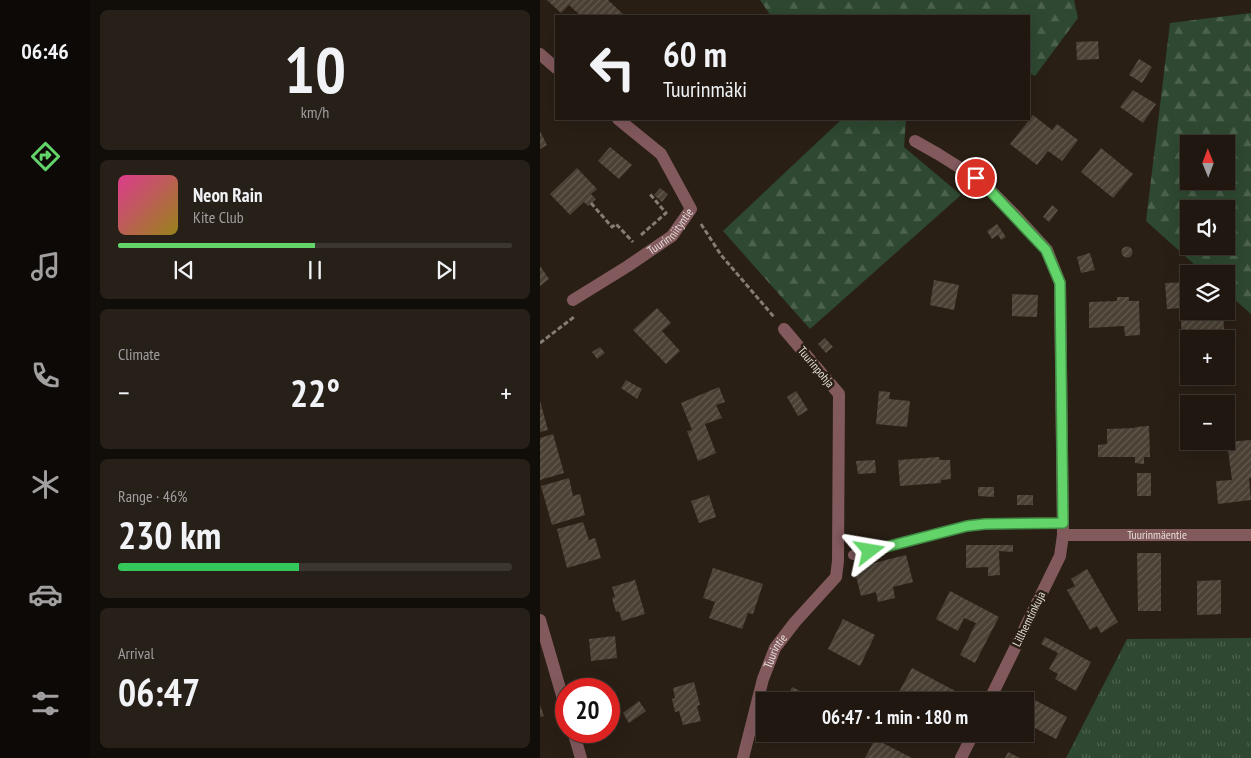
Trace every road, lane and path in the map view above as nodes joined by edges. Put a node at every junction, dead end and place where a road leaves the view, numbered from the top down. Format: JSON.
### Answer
{"nodes":[{"id":1,"x":540,"y":54,"type":"edge"},
{"id":2,"x":555,"y":67,"type":"edge"},
{"id":3,"x":619,"y":120,"type":"edge"},
{"id":4,"x":915,"y":141,"type":"dead end"},
{"id":5,"x":648,"y":193,"type":"dead end"},
{"id":6,"x":591,"y":204,"type":"dead end"},
{"id":7,"x":691,"y":209,"type":"junction"},
{"id":8,"x":573,"y":300,"type":"joint"},
{"id":9,"x":784,"y":329,"type":"joint"},
{"id":10,"x":540,"y":343,"type":"edge"},
{"id":11,"x":1063,"y":529,"type":"junction"},
{"id":12,"x":1251,"y":535,"type":"edge"},
{"id":13,"x":853,"y":555,"type":"dead end"},
{"id":14,"x":838,"y":561,"type":"joint"},
{"id":15,"x":540,"y":620,"type":"edge"},
{"id":16,"x":557,"y":678,"type":"edge"},
{"id":17,"x":993,"y":692,"type":"edge"},
{"id":18,"x":969,"y":742,"type":"edge"},
{"id":19,"x":577,"y":743,"type":"edge"},
{"id":20,"x":581,"y":758,"type":"edge"},
{"id":21,"x":743,"y":758,"type":"edge"},
{"id":22,"x":961,"y":758,"type":"edge"}],
"edges":[{"from":1,"to":2,"type":"street"},
{"from":3,"to":7,"type":"street","name":"Tuurinniityntie"},
{"from":4,"to":11,"type":"street","name":"Lillhemtinkuja"},
{"from":5,"to":6,"type":"path"},
{"from":7,"to":8,"type":"street","name":"Tuurinniityntie"},
{"from":7,"to":9,"type":"path"},
{"from":8,"to":10,"type":"path"},
{"from":9,"to":14,"type":"street","name":"Tuurinpohja"},
{"from":11,"to":12,"type":"street","name":"Tuurinmäentie"},
{"from":11,"to":13,"type":"lane","name":"Tuurinmäentie"},
{"from":11,"to":17,"type":"street","name":"Lillhemtinkuja"},
{"from":14,"to":21,"type":"street","name":"Tuurintie"},
{"from":15,"to":16,"type":"street"},
{"from":18,"to":22,"type":"street"},
{"from":19,"to":20,"type":"street"}]}
